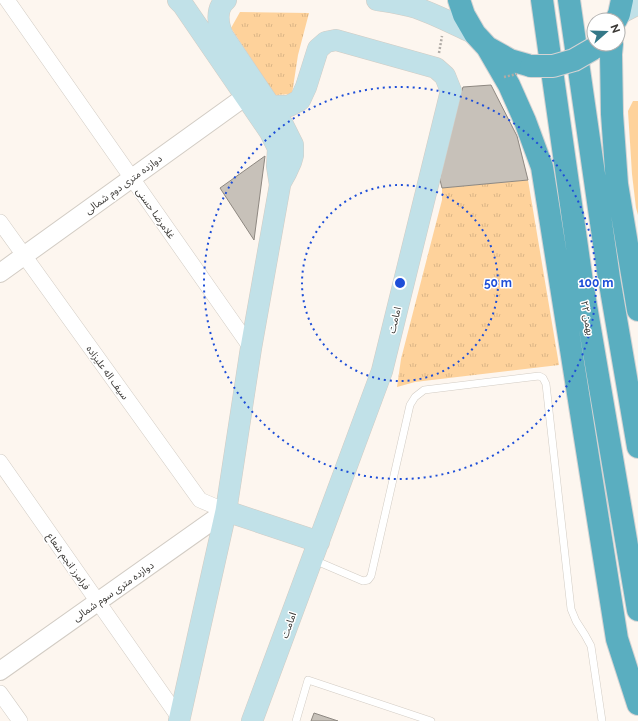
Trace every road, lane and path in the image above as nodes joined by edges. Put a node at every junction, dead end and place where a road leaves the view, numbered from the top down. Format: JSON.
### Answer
{"nodes":[{"id":1,"x":7,"y":0,"type":"edge"},
{"id":2,"x":178,"y":0,"type":"edge"},
{"id":3,"x":226,"y":0,"type":"edge"},
{"id":4,"x":377,"y":0,"type":"edge"},
{"id":5,"x":459,"y":0,"type":"edge"},
{"id":6,"x":542,"y":0,"type":"edge"},
{"id":7,"x":569,"y":0,"type":"edge"},
{"id":8,"x":424,"y":4,"type":"edge"},
{"id":9,"x":638,"y":4,"type":"edge"},
{"id":10,"x":619,"y":11,"type":"edge"},
{"id":11,"x":481,"y":41,"type":"junction"},
{"id":12,"x":589,"y":52,"type":"edge"},
{"id":13,"x":608,"y":52,"type":"edge"},
{"id":14,"x":252,"y":92,"type":"junction"},
{"id":15,"x":270,"y":106,"type":"junction"},
{"id":16,"x":132,"y":178,"type":"junction"},
{"id":17,"x":280,"y":184,"type":"junction"},
{"id":18,"x":0,"y":222,"type":"edge"},
{"id":19,"x":24,"y":256,"type":"junction"},
{"id":20,"x":0,"y":273,"type":"edge"},
{"id":21,"x":638,"y":310,"type":"edge"},
{"id":22,"x":251,"y":348,"type":"junction"},
{"id":23,"x":638,"y":447,"type":"edge"},
{"id":24,"x":0,"y":462,"type":"edge"},
{"id":25,"x":226,"y":511,"type":"junction"},
{"id":26,"x":315,"y":551,"type":"junction"},
{"id":27,"x":98,"y":602,"type":"junction"},
{"id":28,"x":638,"y":610,"type":"edge"},
{"id":29,"x":0,"y":672,"type":"edge"},
{"id":30,"x":0,"y":693,"type":"edge"},
{"id":31,"x":638,"y":704,"type":"edge"},
{"id":32,"x":180,"y":720,"type":"edge"},
{"id":33,"x":20,"y":721,"type":"edge"},
{"id":34,"x":252,"y":721,"type":"edge"},
{"id":35,"x":296,"y":721,"type":"edge"},
{"id":36,"x":431,"y":721,"type":"edge"},
{"id":37,"x":602,"y":721,"type":"edge"}],
"edges":[{"from":1,"to":16,"type":"street","name":"غلامرضا حسنی"},
{"from":2,"to":14,"type":"main road"},
{"from":3,"to":14,"type":"main road"},
{"from":4,"to":8,"type":"main road"},
{"from":5,"to":11,"type":"highway"},
{"from":6,"to":28,"type":"highway","name":"۲۲ بهمن"},
{"from":7,"to":23,"type":"highway"},
{"from":8,"to":11,"type":"main road"},
{"from":9,"to":10,"type":"main road"},
{"from":11,"to":12,"type":"highway","bridge":true},
{"from":11,"to":31,"type":"highway"},
{"from":13,"to":21,"type":"highway"},
{"from":14,"to":15,"type":"main road"},
{"from":14,"to":16,"type":"street","name":"دوازده متری دوم شمالی"},
{"from":14,"to":17,"type":"main road"},
{"from":15,"to":17,"type":"main road"},
{"from":15,"to":26,"type":"main road","name":"امامت"},
{"from":16,"to":19,"type":"street","name":"دوازده متری دوم شمالی"},
{"from":16,"to":22,"type":"street","name":"غلامرضا حسنی"},
{"from":17,"to":22,"type":"main road"},
{"from":18,"to":19,"type":"street","name":"سیف اله علیزاده"},
{"from":19,"to":20,"type":"street","name":"دوازده متری دوم شمالی"},
{"from":19,"to":25,"type":"street","name":"سیف اله علیزاده"},
{"from":22,"to":25,"type":"main road"},
{"from":24,"to":27,"type":"street","name":"فرامرز انجم شعاع"},
{"from":25,"to":26,"type":"main road"},
{"from":25,"to":27,"type":"street","name":"دوازده متری سوم شمالی"},
{"from":25,"to":32,"type":"main road"},
{"from":26,"to":34,"type":"main road","name":"امامت"},
{"from":26,"to":37,"type":"lane"},
{"from":27,"to":29,"type":"street","name":"دوازده متری سوم شمالی"},
{"from":27,"to":32,"type":"street","name":"فرامرز انجم شعاع"},
{"from":30,"to":33,"type":"street"},
{"from":35,"to":36,"type":"lane"}]}
